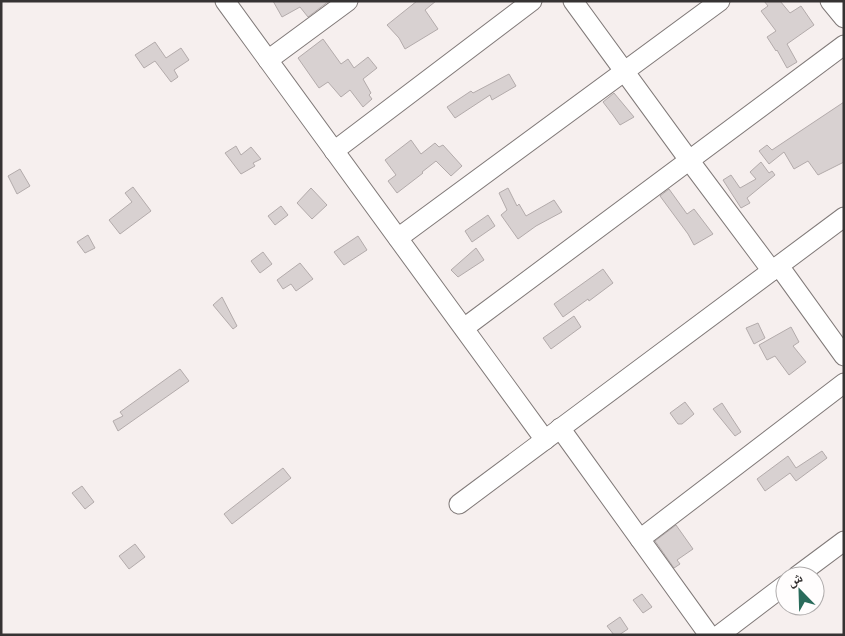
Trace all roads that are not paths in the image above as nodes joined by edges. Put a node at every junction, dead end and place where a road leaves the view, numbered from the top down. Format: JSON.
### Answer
{"nodes":[{"id":1,"x":225,"y":1,"type":"edge"},
{"id":2,"x":348,"y":1,"type":"edge"},
{"id":3,"x":532,"y":1,"type":"edge"},
{"id":4,"x":572,"y":1,"type":"edge"},
{"id":5,"x":720,"y":1,"type":"edge"},
{"id":6,"x":830,"y":1,"type":"edge"},
{"id":7,"x":844,"y":18,"type":"edge"},
{"id":8,"x":844,"y":45,"type":"edge"},
{"id":9,"x":268,"y":60,"type":"junction"},
{"id":10,"x":624,"y":72,"type":"junction"},
{"id":11,"x":334,"y":151,"type":"junction"},
{"id":12,"x":689,"y":160,"type":"junction"},
{"id":13,"x":844,"y":217,"type":"edge"},
{"id":14,"x":398,"y":238,"type":"junction"},
{"id":15,"x":776,"y":268,"type":"junction"},
{"id":16,"x":464,"y":328,"type":"junction"},
{"id":17,"x":844,"y":356,"type":"edge"},
{"id":18,"x":844,"y":383,"type":"edge"},
{"id":19,"x":552,"y":434,"type":"junction"},
{"id":20,"x":459,"y":504,"type":"dead end"},
{"id":21,"x":640,"y":539,"type":"junction"},
{"id":22,"x":844,"y":540,"type":"edge"},
{"id":23,"x":810,"y":566,"type":"edge"},
{"id":24,"x":775,"y":591,"type":"edge"},
{"id":25,"x":707,"y":633,"type":"edge"}],
"edges":[{"from":1,"to":9,"type":"street"},
{"from":2,"to":9,"type":"street"},
{"from":3,"to":11,"type":"street"},
{"from":4,"to":10,"type":"street"},
{"from":5,"to":10,"type":"street"},
{"from":6,"to":7,"type":"street"},
{"from":8,"to":12,"type":"street"},
{"from":9,"to":11,"type":"street"},
{"from":10,"to":12,"type":"street"},
{"from":10,"to":14,"type":"street"},
{"from":11,"to":14,"type":"street"},
{"from":12,"to":15,"type":"street"},
{"from":12,"to":16,"type":"street"},
{"from":13,"to":15,"type":"street"},
{"from":14,"to":16,"type":"street"},
{"from":15,"to":17,"type":"street"},
{"from":15,"to":19,"type":"street"},
{"from":16,"to":19,"type":"street"},
{"from":18,"to":21,"type":"street"},
{"from":19,"to":20,"type":"street"},
{"from":19,"to":21,"type":"street"},
{"from":21,"to":25,"type":"street"},
{"from":22,"to":23,"type":"street"},
{"from":24,"to":25,"type":"street"}]}
